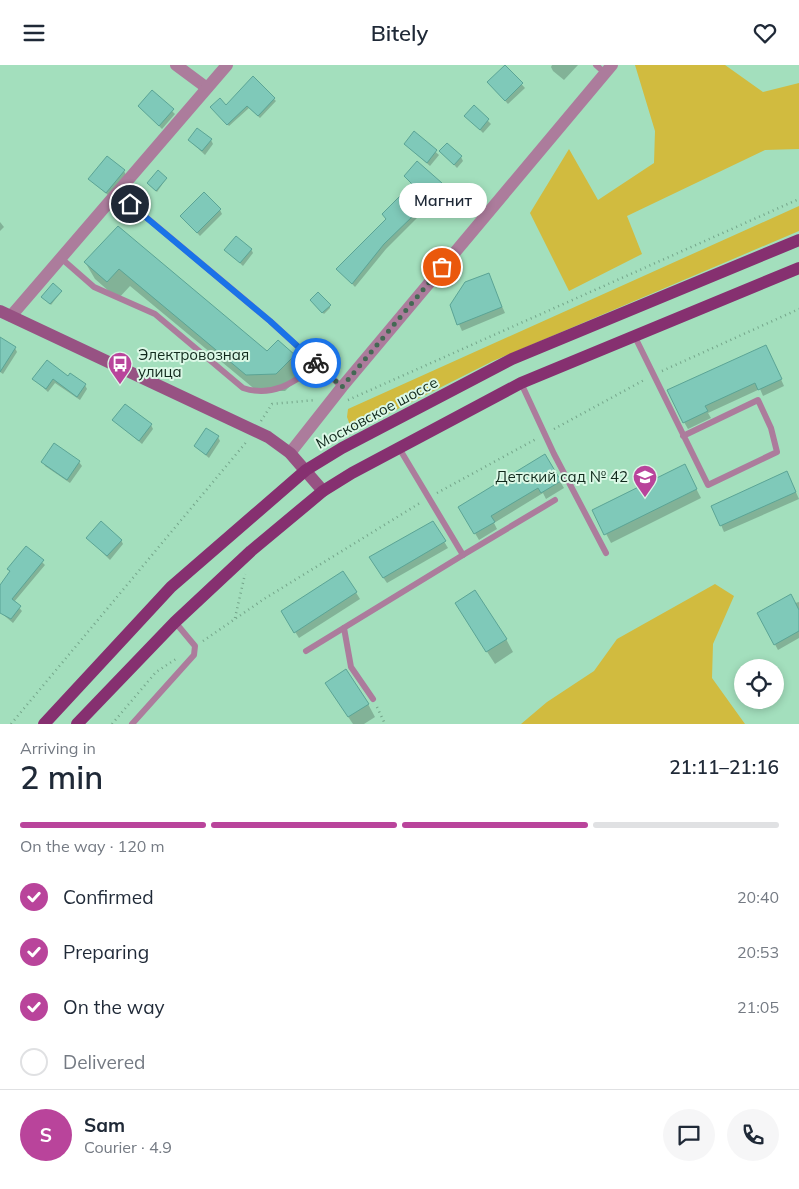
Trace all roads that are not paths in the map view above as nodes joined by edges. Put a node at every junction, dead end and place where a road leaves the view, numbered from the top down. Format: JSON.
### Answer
{"nodes":[{"id":1,"x":176,"y":65,"type":"edge"},
{"id":2,"x":227,"y":65,"type":"edge"},
{"id":3,"x":605,"y":67,"type":"edge"},
{"id":4,"x":207,"y":88,"type":"junction"},
{"id":5,"x":116,"y":192,"type":"junction"},
{"id":6,"x":799,"y":240,"type":"edge"},
{"id":7,"x":62,"y":259,"type":"junction"},
{"id":8,"x":799,"y":268,"type":"edge"},
{"id":9,"x":5,"y":314,"type":"edge"},
{"id":10,"x":634,"y":335,"type":"junction"},
{"id":11,"x":318,"y":365,"type":"junction"},
{"id":12,"x":521,"y":383,"type":"junction"},
{"id":13,"x":342,"y":387,"type":"junction"},
{"id":14,"x":683,"y":436,"type":"junction"},
{"id":15,"x":398,"y":447,"type":"junction"},
{"id":16,"x":290,"y":453,"type":"junction"},
{"id":17,"x":306,"y":470,"type":"junction"},
{"id":18,"x":323,"y":491,"type":"junction"},
{"id":19,"x":555,"y":500,"type":"dead end"},
{"id":20,"x":606,"y":553,"type":"dead end"},
{"id":21,"x":463,"y":555,"type":"junction"},
{"id":22,"x":175,"y":622,"type":"junction"},
{"id":23,"x":344,"y":628,"type":"junction"},
{"id":24,"x":306,"y":651,"type":"dead end"},
{"id":25,"x":373,"y":699,"type":"road end"},
{"id":26,"x":44,"y":724,"type":"edge"},
{"id":27,"x":77,"y":724,"type":"edge"},
{"id":28,"x":132,"y":724,"type":"edge"}],
"edges":[{"from":1,"to":4,"type":"street"},
{"from":2,"to":4,"type":"street"},
{"from":3,"to":13,"type":"street"},
{"from":4,"to":5,"type":"street"},
{"from":5,"to":7,"type":"street"},
{"from":5,"to":11,"type":"lane"},
{"from":6,"to":17,"type":"main road","name":"Московское шоссе"},
{"from":7,"to":9,"type":"street"},
{"from":7,"to":11,"type":"lane"},
{"from":8,"to":10,"type":"main road"},
{"from":9,"to":16,"type":"main road"},
{"from":10,"to":12,"type":"main road"},
{"from":10,"to":14,"type":"lane"},
{"from":11,"to":13,"type":"lane"},
{"from":12,"to":15,"type":"main road"},
{"from":12,"to":20,"type":"lane"},
{"from":13,"to":16,"type":"street"},
{"from":14,"to":14,"type":"lane"},
{"from":15,"to":18,"type":"main road"},
{"from":15,"to":21,"type":"lane"},
{"from":16,"to":17,"type":"main road"},
{"from":17,"to":18,"type":"main road"},
{"from":17,"to":26,"type":"main road","name":"Московское шоссе"},
{"from":18,"to":22,"type":"main road"},
{"from":19,"to":21,"type":"lane"},
{"from":21,"to":23,"type":"lane"},
{"from":22,"to":27,"type":"main road"},
{"from":22,"to":28,"type":"lane"},
{"from":23,"to":24,"type":"lane"},
{"from":23,"to":25,"type":"lane"}]}
